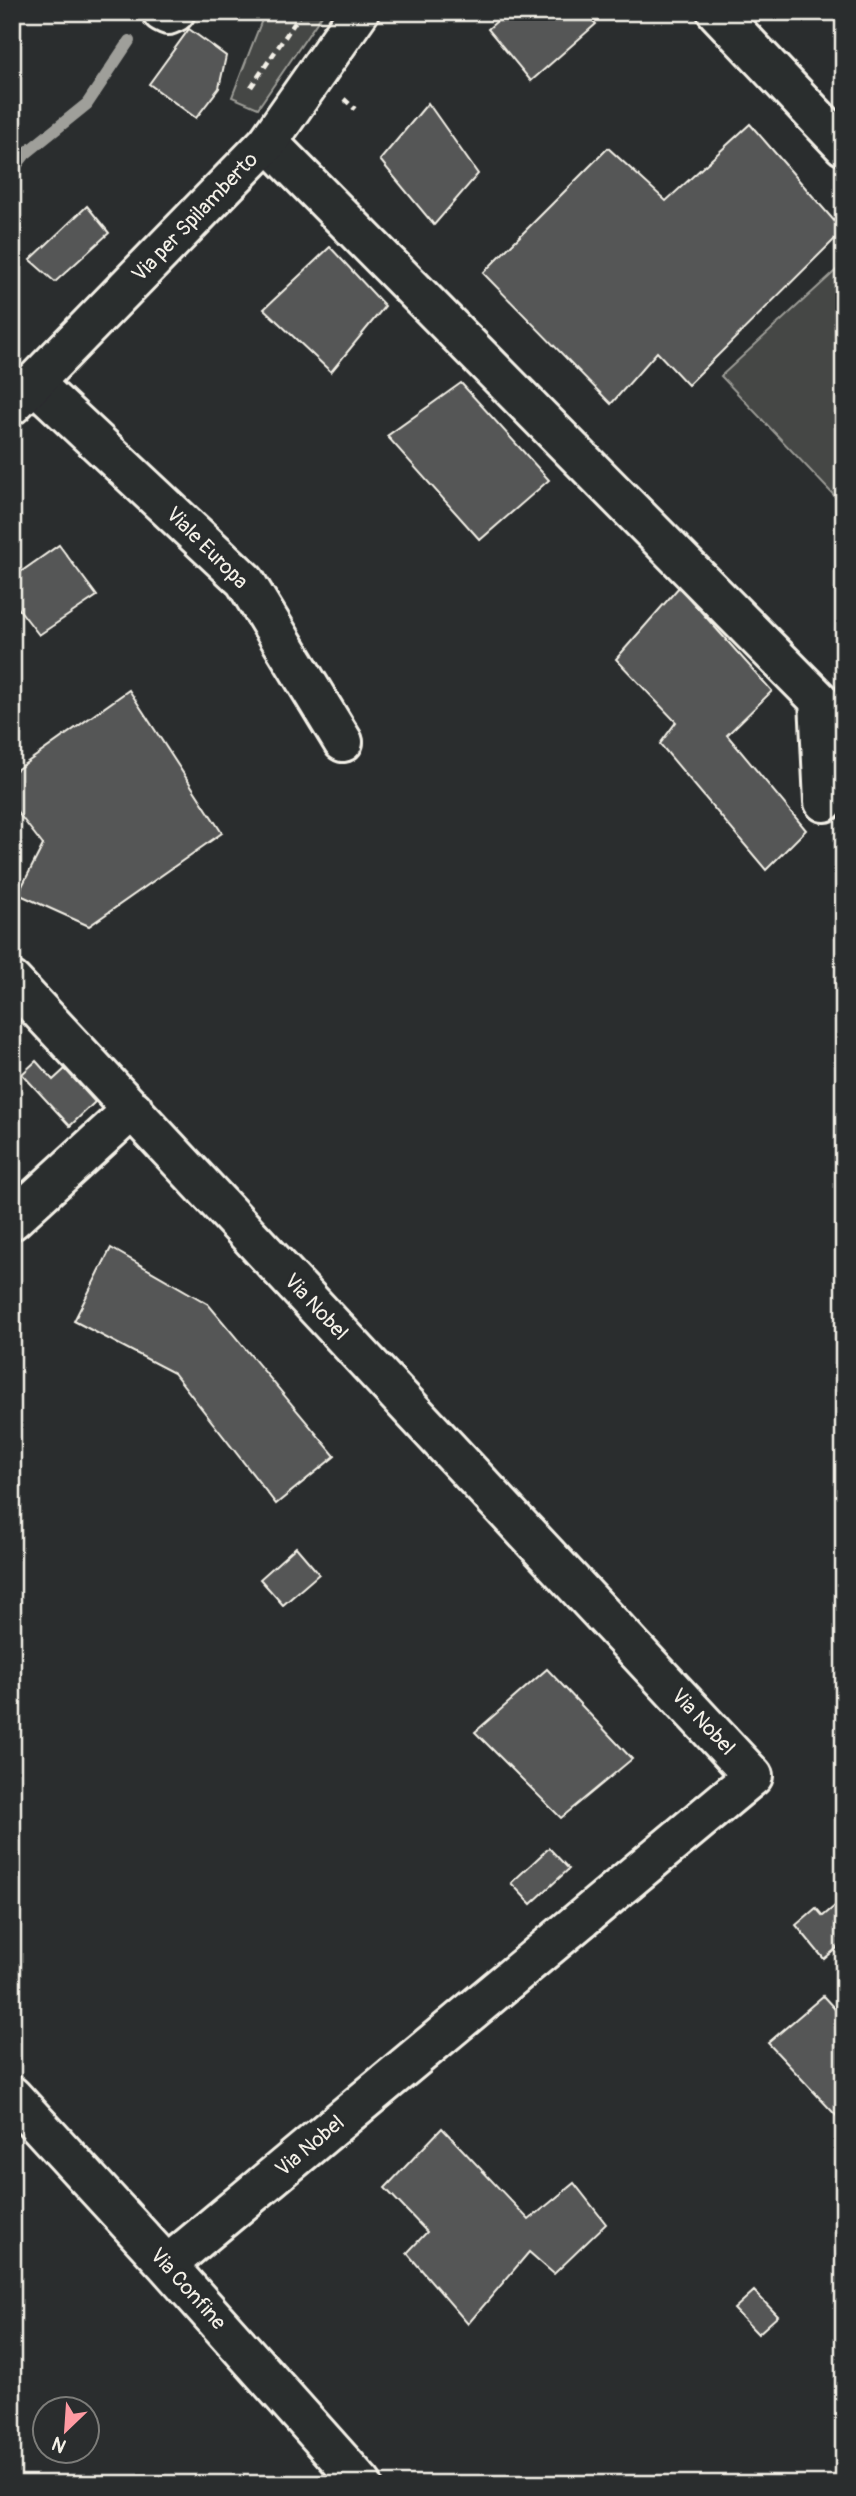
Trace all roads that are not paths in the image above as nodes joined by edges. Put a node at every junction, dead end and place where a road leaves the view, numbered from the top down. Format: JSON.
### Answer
{"nodes":[{"id":1,"x":359,"y":12,"type":"edge"},
{"id":2,"x":717,"y":12,"type":"edge"},
{"id":3,"x":268,"y":142,"type":"junction"},
{"id":4,"x":844,"y":146,"type":"edge"},
{"id":5,"x":23,"y":394,"type":"edge"},
{"id":6,"x":344,"y":741,"type":"dead end"},
{"id":7,"x":824,"y":802,"type":"dead end"},
{"id":8,"x":12,"y":981,"type":"edge"},
{"id":9,"x":133,"y":1110,"type":"junction"},
{"id":10,"x":12,"y":1220,"type":"edge"},
{"id":11,"x":12,"y":2096,"type":"edge"},
{"id":12,"x":167,"y":2265,"type":"junction"},
{"id":13,"x":362,"y":2484,"type":"edge"}],
"edges":[{"from":1,"to":3,"type":"street","name":"Via per Spilamberto"},
{"from":2,"to":4,"type":"street"},
{"from":3,"to":5,"type":"street","name":"Via per Spilamberto"},
{"from":3,"to":7,"type":"street"},
{"from":5,"to":6,"type":"street","name":"Viale Europa"},
{"from":8,"to":9,"type":"street","name":"Via Nobel"},
{"from":9,"to":10,"type":"street"},
{"from":9,"to":12,"type":"street","name":"Via Nobel"},
{"from":11,"to":12,"type":"street","name":"Via Confine"},
{"from":12,"to":13,"type":"street","name":"Via Confine"}]}
